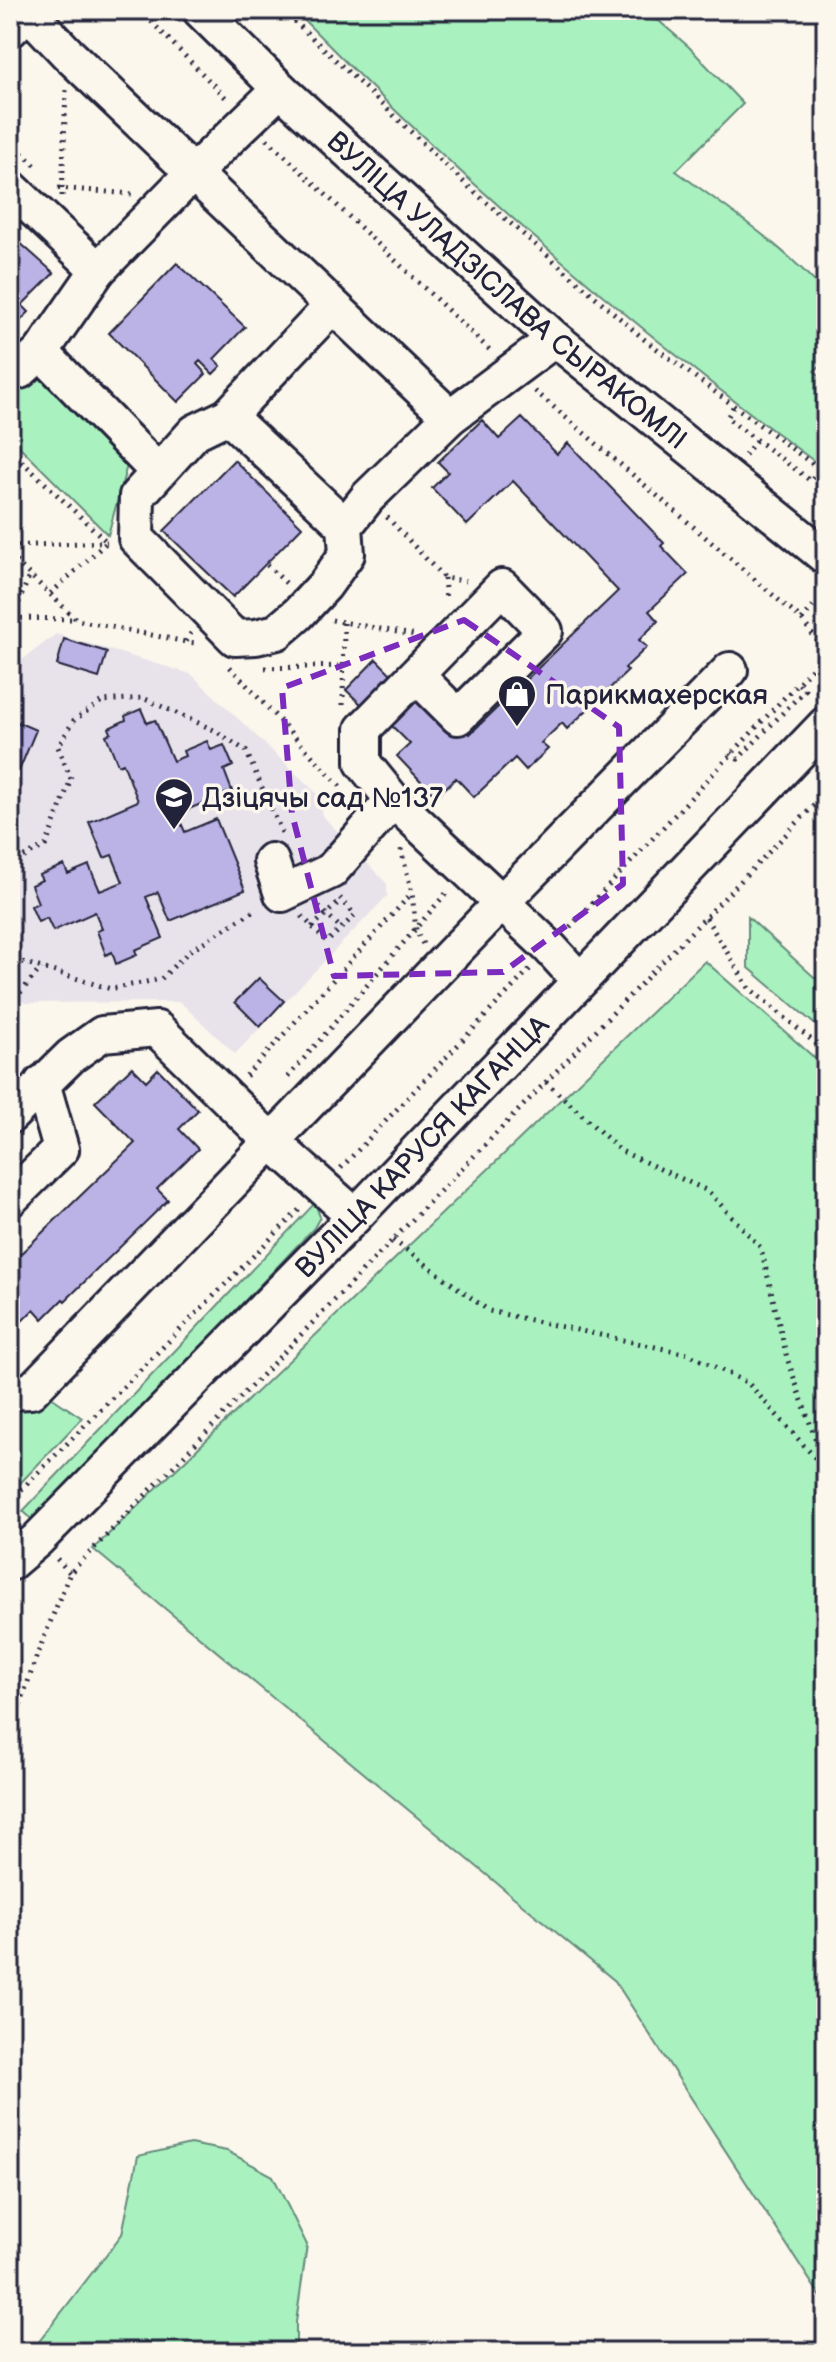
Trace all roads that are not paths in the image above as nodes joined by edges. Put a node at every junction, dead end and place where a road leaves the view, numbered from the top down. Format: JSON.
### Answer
{"nodes":[{"id":1,"x":200,"y":10,"type":"edge"},
{"id":2,"x":21,"y":17,"type":"edge"},
{"id":3,"x":280,"y":89,"type":"junction"},
{"id":4,"x":183,"y":184,"type":"junction"},
{"id":5,"x":10,"y":187,"type":"edge"},
{"id":6,"x":98,"y":270,"type":"junction"},
{"id":7,"x":332,"y":306,"type":"junction"},
{"id":8,"x":555,"y":339,"type":"junction"},
{"id":9,"x":41,"y":352,"type":"junction"},
{"id":10,"x":10,"y":373,"type":"edge"},
{"id":11,"x":228,"y":416,"type":"junction"},
{"id":12,"x":450,"y":417,"type":"junction"},
{"id":13,"x":158,"y":472,"type":"junction"},
{"id":14,"x":345,"y":526,"type":"junction"},
{"id":15,"x":826,"y":557,"type":"edge"},
{"id":16,"x":730,"y":670,"type":"dead end"},
{"id":17,"x":417,"y":676,"type":"junction"},
{"id":18,"x":826,"y":724,"type":"edge"},
{"id":19,"x":385,"y":810,"type":"junction"},
{"id":20,"x":271,"y":861,"type":"dead end"},
{"id":21,"x":501,"y":903,"type":"junction"},
{"id":22,"x":579,"y":980,"type":"junction"},
{"id":23,"x":42,"y":1083,"type":"junction"},
{"id":24,"x":10,"y":1116,"type":"edge"},
{"id":25,"x":272,"y":1142,"type":"junction"},
{"id":26,"x":10,"y":1199,"type":"edge"},
{"id":27,"x":355,"y":1216,"type":"junction"},
{"id":28,"x":10,"y":1392,"type":"edge"},
{"id":29,"x":10,"y":1563,"type":"edge"}],
"edges":[{"from":1,"to":3,"type":"street","name":"ВУЛІЦА УЛАДЗІСЛАВА СЫРАКОМЛІ"},
{"from":2,"to":4,"type":"street"},
{"from":3,"to":4,"type":"street"},
{"from":3,"to":8,"type":"street","name":"ВУЛІЦА УЛАДЗІСЛАВА СЫРАКОМЛІ"},
{"from":4,"to":6,"type":"street"},
{"from":4,"to":7,"type":"street"},
{"from":5,"to":6,"type":"street"},
{"from":6,"to":9,"type":"street"},
{"from":7,"to":11,"type":"street"},
{"from":7,"to":12,"type":"street"},
{"from":8,"to":12,"type":"street"},
{"from":8,"to":15,"type":"street","name":"ВУЛІЦА УЛАДЗІСЛАВА СЫРАКОМЛІ"},
{"from":9,"to":10,"type":"street"},
{"from":9,"to":13,"type":"street"},
{"from":11,"to":13,"type":"street"},
{"from":11,"to":14,"type":"street"},
{"from":12,"to":14,"type":"street"},
{"from":13,"to":14,"type":"street"},
{"from":16,"to":21,"type":"street"},
{"from":17,"to":17,"type":"street"},
{"from":17,"to":19,"type":"street"},
{"from":18,"to":22,"type":"street","name":"ВУЛІЦА КАРУСЯ КАГАНЦА"},
{"from":19,"to":20,"type":"street"},
{"from":19,"to":21,"type":"street"},
{"from":21,"to":22,"type":"street"},
{"from":21,"to":25,"type":"street"},
{"from":22,"to":27,"type":"street","name":"ВУЛІЦА КАРУСЯ КАГАНЦА"},
{"from":23,"to":24,"type":"street"},
{"from":23,"to":25,"type":"street"},
{"from":23,"to":26,"type":"street"},
{"from":25,"to":27,"type":"street"},
{"from":25,"to":28,"type":"street"},
{"from":27,"to":29,"type":"street","name":"ВУЛІЦА КАРУСЯ КАГАНЦА"}]}
